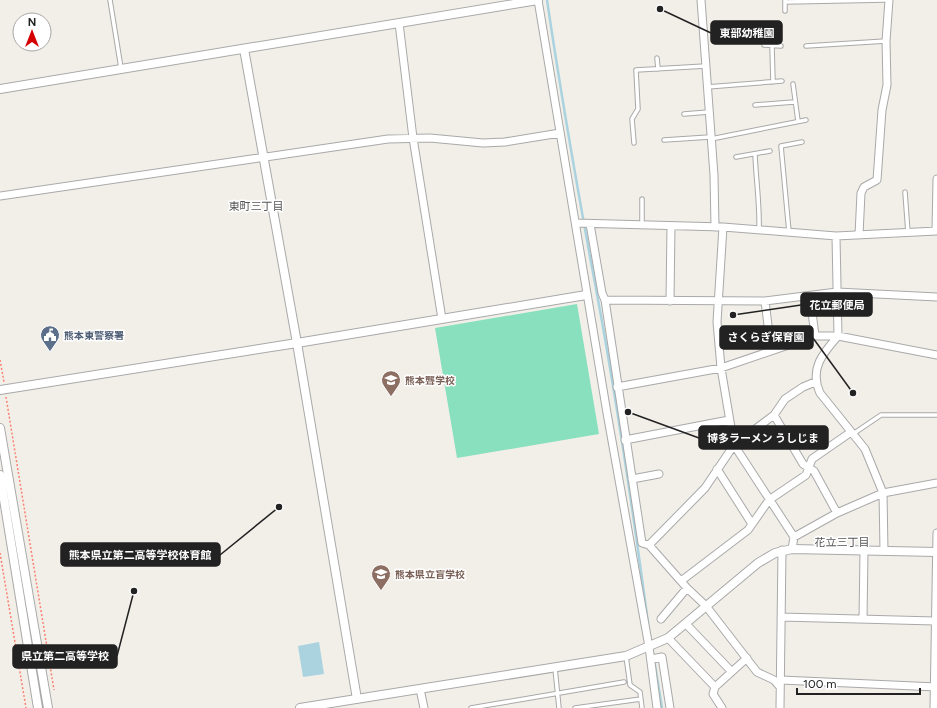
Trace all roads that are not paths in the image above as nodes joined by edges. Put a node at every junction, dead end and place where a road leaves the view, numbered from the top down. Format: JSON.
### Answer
{"nodes":[{"id":1,"x":110,"y":0,"type":"edge"},
{"id":2,"x":539,"y":0,"type":"edge"},
{"id":3,"x":701,"y":0,"type":"edge"},
{"id":4,"x":885,"y":0,"type":"edge"},
{"id":5,"x":889,"y":0,"type":"edge"},
{"id":6,"x":785,"y":1,"type":"edge"},
{"id":7,"x":785,"y":11,"type":"dead end"},
{"id":8,"x":400,"y":23,"type":"junction"},
{"id":9,"x":886,"y":41,"type":"junction"},
{"id":10,"x":764,"y":45,"type":"dead end"},
{"id":11,"x":772,"y":46,"type":"junction"},
{"id":12,"x":781,"y":46,"type":"dead end"},
{"id":13,"x":806,"y":46,"type":"dead end"},
{"id":14,"x":244,"y":49,"type":"junction"},
{"id":15,"x":657,"y":58,"type":"dead end"},
{"id":16,"x":706,"y":66,"type":"junction"},
{"id":17,"x":121,"y":69,"type":"junction"},
{"id":18,"x":658,"y":69,"type":"junction"},
{"id":19,"x":782,"y":81,"type":"dead end"},
{"id":20,"x":773,"y":82,"type":"junction"},
{"id":21,"x":793,"y":84,"type":"dead end"},
{"id":22,"x":707,"y":87,"type":"junction"},
{"id":23,"x":0,"y":89,"type":"edge"},
{"id":24,"x":794,"y":102,"type":"junction"},
{"id":25,"x":755,"y":104,"type":"dead end"},
{"id":26,"x":709,"y":112,"type":"junction"},
{"id":27,"x":684,"y":114,"type":"dead end"},
{"id":28,"x":806,"y":120,"type":"dead end"},
{"id":29,"x":798,"y":121,"type":"junction"},
{"id":30,"x":560,"y":133,"type":"junction"},
{"id":31,"x":413,"y":138,"type":"junction"},
{"id":32,"x":710,"y":138,"type":"junction"},
{"id":33,"x":664,"y":140,"type":"dead end"},
{"id":34,"x":802,"y":142,"type":"dead end"},
{"id":35,"x":634,"y":143,"type":"dead end"},
{"id":36,"x":770,"y":152,"type":"dead end"},
{"id":37,"x":755,"y":154,"type":"junction"},
{"id":38,"x":263,"y":156,"type":"junction"},
{"id":39,"x":736,"y":157,"type":"dead end"},
{"id":40,"x":937,"y":179,"type":"edge"},
{"id":41,"x":905,"y":192,"type":"dead end"},
{"id":42,"x":0,"y":196,"type":"edge"},
{"id":43,"x":642,"y":199,"type":"dead end"},
{"id":44,"x":576,"y":223,"type":"junction"},
{"id":45,"x":590,"y":224,"type":"junction"},
{"id":46,"x":642,"y":225,"type":"junction"},
{"id":47,"x":671,"y":226,"type":"junction"},
{"id":48,"x":714,"y":227,"type":"junction"},
{"id":49,"x":723,"y":228,"type":"junction"},
{"id":50,"x":759,"y":230,"type":"junction"},
{"id":51,"x":937,"y":231,"type":"edge"},
{"id":52,"x":789,"y":232,"type":"junction"},
{"id":53,"x":908,"y":232,"type":"junction"},
{"id":54,"x":860,"y":235,"type":"junction"},
{"id":55,"x":836,"y":236,"type":"junction"},
{"id":56,"x":837,"y":292,"type":"junction"},
{"id":57,"x":586,"y":295,"type":"junction"},
{"id":58,"x":810,"y":296,"type":"junction"},
{"id":59,"x":937,"y":297,"type":"edge"},
{"id":60,"x":605,"y":300,"type":"junction"},
{"id":61,"x":670,"y":301,"type":"junction"},
{"id":62,"x":765,"y":301,"type":"junction"},
{"id":63,"x":718,"y":302,"type":"junction"},
{"id":64,"x":442,"y":319,"type":"junction"},
{"id":65,"x":815,"y":336,"type":"junction"},
{"id":66,"x":838,"y":336,"type":"junction"},
{"id":67,"x":297,"y":343,"type":"junction"},
{"id":68,"x":771,"y":350,"type":"junction"},
{"id":69,"x":937,"y":355,"type":"edge"},
{"id":70,"x":721,"y":368,"type":"junction"},
{"id":71,"x":815,"y":382,"type":"junction"},
{"id":72,"x":617,"y":387,"type":"junction"},
{"id":73,"x":3,"y":388,"type":"edge"},
{"id":74,"x":620,"y":411,"type":"junction"},
{"id":75,"x":607,"y":413,"type":"junction"},
{"id":76,"x":774,"y":414,"type":"junction"},
{"id":77,"x":937,"y":415,"type":"edge"},
{"id":78,"x":729,"y":420,"type":"junction"},
{"id":79,"x":0,"y":428,"type":"edge"},
{"id":80,"x":852,"y":433,"type":"junction"},
{"id":81,"x":625,"y":440,"type":"junction"},
{"id":82,"x":734,"y":445,"type":"junction"},
{"id":83,"x":809,"y":467,"type":"junction"},
{"id":84,"x":717,"y":469,"type":"junction"},
{"id":85,"x":659,"y":474,"type":"dead end"},
{"id":86,"x":0,"y":475,"type":"edge"},
{"id":87,"x":632,"y":479,"type":"junction"},
{"id":88,"x":937,"y":483,"type":"edge"},
{"id":89,"x":883,"y":493,"type":"junction"},
{"id":90,"x":769,"y":500,"type":"junction"},
{"id":91,"x":837,"y":513,"type":"junction"},
{"id":92,"x":752,"y":524,"type":"junction"},
{"id":93,"x":937,"y":532,"type":"edge"},
{"id":94,"x":794,"y":537,"type":"junction"},
{"id":95,"x":649,"y":545,"type":"junction"},
{"id":96,"x":792,"y":549,"type":"junction"},
{"id":97,"x":782,"y":550,"type":"junction"},
{"id":98,"x":864,"y":551,"type":"junction"},
{"id":99,"x":884,"y":551,"type":"junction"},
{"id":100,"x":937,"y":552,"type":"edge"},
{"id":101,"x":682,"y":581,"type":"junction"},
{"id":102,"x":687,"y":588,"type":"junction"},
{"id":103,"x":706,"y":606,"type":"junction"},
{"id":104,"x":781,"y":617,"type":"junction"},
{"id":105,"x":661,"y":619,"type":"dead end"},
{"id":106,"x":863,"y":619,"type":"junction"},
{"id":107,"x":935,"y":621,"type":"junction"},
{"id":108,"x":686,"y":624,"type":"junction"},
{"id":109,"x":668,"y":638,"type":"junction"},
{"id":110,"x":649,"y":647,"type":"junction"},
{"id":111,"x":626,"y":656,"type":"junction"},
{"id":112,"x":747,"y":658,"type":"junction"},
{"id":113,"x":651,"y":659,"type":"junction"},
{"id":114,"x":555,"y":668,"type":"junction"},
{"id":115,"x":731,"y":671,"type":"junction"},
{"id":116,"x":624,"y":682,"type":"dead end"},
{"id":117,"x":781,"y":683,"type":"junction"},
{"id":118,"x":715,"y":687,"type":"junction"},
{"id":119,"x":936,"y":687,"type":"edge"},
{"id":120,"x":420,"y":689,"type":"junction"},
{"id":121,"x":558,"y":694,"type":"junction"},
{"id":122,"x":357,"y":699,"type":"junction"},
{"id":123,"x":641,"y":699,"type":"junction"},
{"id":124,"x":38,"y":708,"type":"edge"},
{"id":125,"x":48,"y":708,"type":"edge"},
{"id":126,"x":300,"y":708,"type":"edge"},
{"id":127,"x":424,"y":708,"type":"edge"},
{"id":128,"x":471,"y":708,"type":"edge"},
{"id":129,"x":559,"y":708,"type":"edge"},
{"id":130,"x":575,"y":708,"type":"edge"},
{"id":131,"x":642,"y":708,"type":"edge"},
{"id":132,"x":657,"y":708,"type":"edge"},
{"id":133,"x":670,"y":708,"type":"edge"},
{"id":134,"x":722,"y":708,"type":"edge"},
{"id":135,"x":780,"y":708,"type":"edge"},
{"id":136,"x":934,"y":708,"type":"edge"}],
"edges":[{"from":1,"to":17,"type":"lane"},
{"from":2,"to":8,"type":"street"},
{"from":2,"to":30,"type":"street"},
{"from":3,"to":16,"type":"street"},
{"from":4,"to":6,"type":"lane"},
{"from":5,"to":9,"type":"street"},
{"from":6,"to":7,"type":"lane"},
{"from":8,"to":14,"type":"street"},
{"from":8,"to":31,"type":"street"},
{"from":9,"to":13,"type":"lane"},
{"from":9,"to":54,"type":"street"},
{"from":10,"to":11,"type":"lane"},
{"from":11,"to":12,"type":"lane"},
{"from":11,"to":20,"type":"lane"},
{"from":14,"to":17,"type":"street"},
{"from":14,"to":38,"type":"street"},
{"from":15,"to":18,"type":"lane"},
{"from":16,"to":18,"type":"lane"},
{"from":16,"to":22,"type":"street"},
{"from":17,"to":23,"type":"street"},
{"from":18,"to":35,"type":"lane"},
{"from":19,"to":20,"type":"lane"},
{"from":20,"to":22,"type":"lane"},
{"from":21,"to":24,"type":"lane"},
{"from":22,"to":26,"type":"street"},
{"from":24,"to":25,"type":"lane"},
{"from":24,"to":29,"type":"lane"},
{"from":26,"to":27,"type":"lane"},
{"from":26,"to":32,"type":"street"},
{"from":28,"to":29,"type":"lane"},
{"from":29,"to":32,"type":"lane"},
{"from":30,"to":31,"type":"street"},
{"from":30,"to":44,"type":"street"},
{"from":31,"to":38,"type":"street"},
{"from":31,"to":64,"type":"street"},
{"from":32,"to":33,"type":"lane"},
{"from":32,"to":48,"type":"street"},
{"from":34,"to":52,"type":"lane"},
{"from":36,"to":37,"type":"lane"},
{"from":37,"to":39,"type":"lane"},
{"from":37,"to":50,"type":"lane"},
{"from":38,"to":42,"type":"street"},
{"from":38,"to":67,"type":"street"},
{"from":40,"to":51,"type":"street"},
{"from":41,"to":53,"type":"lane"},
{"from":43,"to":46,"type":"lane"},
{"from":44,"to":45,"type":"street"},
{"from":44,"to":57,"type":"street"},
{"from":45,"to":46,"type":"street"},
{"from":45,"to":60,"type":"street"},
{"from":46,"to":47,"type":"street"},
{"from":47,"to":48,"type":"street"},
{"from":47,"to":61,"type":"street"},
{"from":48,"to":49,"type":"street"},
{"from":49,"to":50,"type":"street"},
{"from":49,"to":63,"type":"street"},
{"from":50,"to":52,"type":"street"},
{"from":51,"to":53,"type":"street"},
{"from":52,"to":55,"type":"street"},
{"from":53,"to":54,"type":"street"},
{"from":54,"to":55,"type":"street"},
{"from":55,"to":56,"type":"street"},
{"from":56,"to":58,"type":"street"},
{"from":56,"to":59,"type":"street"},
{"from":56,"to":66,"type":"street"},
{"from":57,"to":64,"type":"street"},
{"from":57,"to":75,"type":"street"},
{"from":58,"to":62,"type":"street"},
{"from":58,"to":65,"type":"street"},
{"from":60,"to":61,"type":"street"},
{"from":60,"to":72,"type":"street"},
{"from":61,"to":63,"type":"street"},
{"from":62,"to":63,"type":"street"},
{"from":62,"to":68,"type":"street"},
{"from":63,"to":70,"type":"street"},
{"from":64,"to":67,"type":"street"},
{"from":65,"to":66,"type":"street"},
{"from":65,"to":68,"type":"street"},
{"from":66,"to":69,"type":"street"},
{"from":66,"to":71,"type":"street"},
{"from":67,"to":73,"type":"street"},
{"from":67,"to":122,"type":"street"},
{"from":68,"to":70,"type":"street"},
{"from":70,"to":72,"type":"street"},
{"from":70,"to":78,"type":"street"},
{"from":71,"to":76,"type":"street"},
{"from":71,"to":80,"type":"street"},
{"from":72,"to":74,"type":"street"},
{"from":74,"to":75,"type":"street"},
{"from":74,"to":81,"type":"street"},
{"from":75,"to":110,"type":"street"},
{"from":76,"to":82,"type":"street"},
{"from":76,"to":83,"type":"street"},
{"from":77,"to":80,"type":"lane"},
{"from":78,"to":81,"type":"street"},
{"from":78,"to":82,"type":"street"},
{"from":79,"to":125,"type":"street"},
{"from":80,"to":83,"type":"street"},
{"from":80,"to":89,"type":"street"},
{"from":81,"to":87,"type":"street"},
{"from":82,"to":84,"type":"street"},
{"from":82,"to":90,"type":"street"},
{"from":83,"to":90,"type":"street"},
{"from":83,"to":91,"type":"street"},
{"from":84,"to":92,"type":"street"},
{"from":84,"to":95,"type":"street"},
{"from":85,"to":87,"type":"street"},
{"from":86,"to":124,"type":"street"},
{"from":87,"to":95,"type":"street"},
{"from":88,"to":89,"type":"street"},
{"from":89,"to":91,"type":"street"},
{"from":89,"to":99,"type":"street"},
{"from":90,"to":92,"type":"street"},
{"from":90,"to":94,"type":"street"},
{"from":91,"to":94,"type":"street"},
{"from":92,"to":101,"type":"street"},
{"from":93,"to":100,"type":"street"},
{"from":94,"to":96,"type":"street"},
{"from":95,"to":101,"type":"street"},
{"from":96,"to":97,"type":"street"},
{"from":96,"to":98,"type":"street"},
{"from":97,"to":103,"type":"street"},
{"from":97,"to":104,"type":"street"},
{"from":98,"to":99,"type":"street"},
{"from":98,"to":106,"type":"street"},
{"from":99,"to":100,"type":"street"},
{"from":100,"to":107,"type":"street"},
{"from":101,"to":102,"type":"street"},
{"from":102,"to":103,"type":"street"},
{"from":102,"to":105,"type":"street"},
{"from":103,"to":108,"type":"street"},
{"from":103,"to":112,"type":"street"},
{"from":104,"to":106,"type":"street"},
{"from":104,"to":117,"type":"street"},
{"from":106,"to":107,"type":"street"},
{"from":107,"to":119,"type":"street"},
{"from":108,"to":109,"type":"street"},
{"from":108,"to":115,"type":"street"},
{"from":109,"to":110,"type":"street"},
{"from":109,"to":118,"type":"street"},
{"from":110,"to":111,"type":"street"},
{"from":110,"to":113,"type":"street"},
{"from":111,"to":114,"type":"street"},
{"from":111,"to":123,"type":"lane"},
{"from":112,"to":115,"type":"street"},
{"from":112,"to":117,"type":"street"},
{"from":113,"to":132,"type":"street"},
{"from":113,"to":133,"type":"street"},
{"from":114,"to":120,"type":"street"},
{"from":114,"to":121,"type":"lane"},
{"from":115,"to":118,"type":"street"},
{"from":116,"to":121,"type":"lane"},
{"from":117,"to":119,"type":"street"},
{"from":117,"to":135,"type":"street"},
{"from":118,"to":134,"type":"street"},
{"from":119,"to":136,"type":"street"},
{"from":120,"to":122,"type":"street"},
{"from":120,"to":127,"type":"street"},
{"from":121,"to":128,"type":"lane"},
{"from":121,"to":129,"type":"lane"},
{"from":122,"to":126,"type":"street"},
{"from":123,"to":130,"type":"lane"},
{"from":123,"to":131,"type":"lane"}]}
